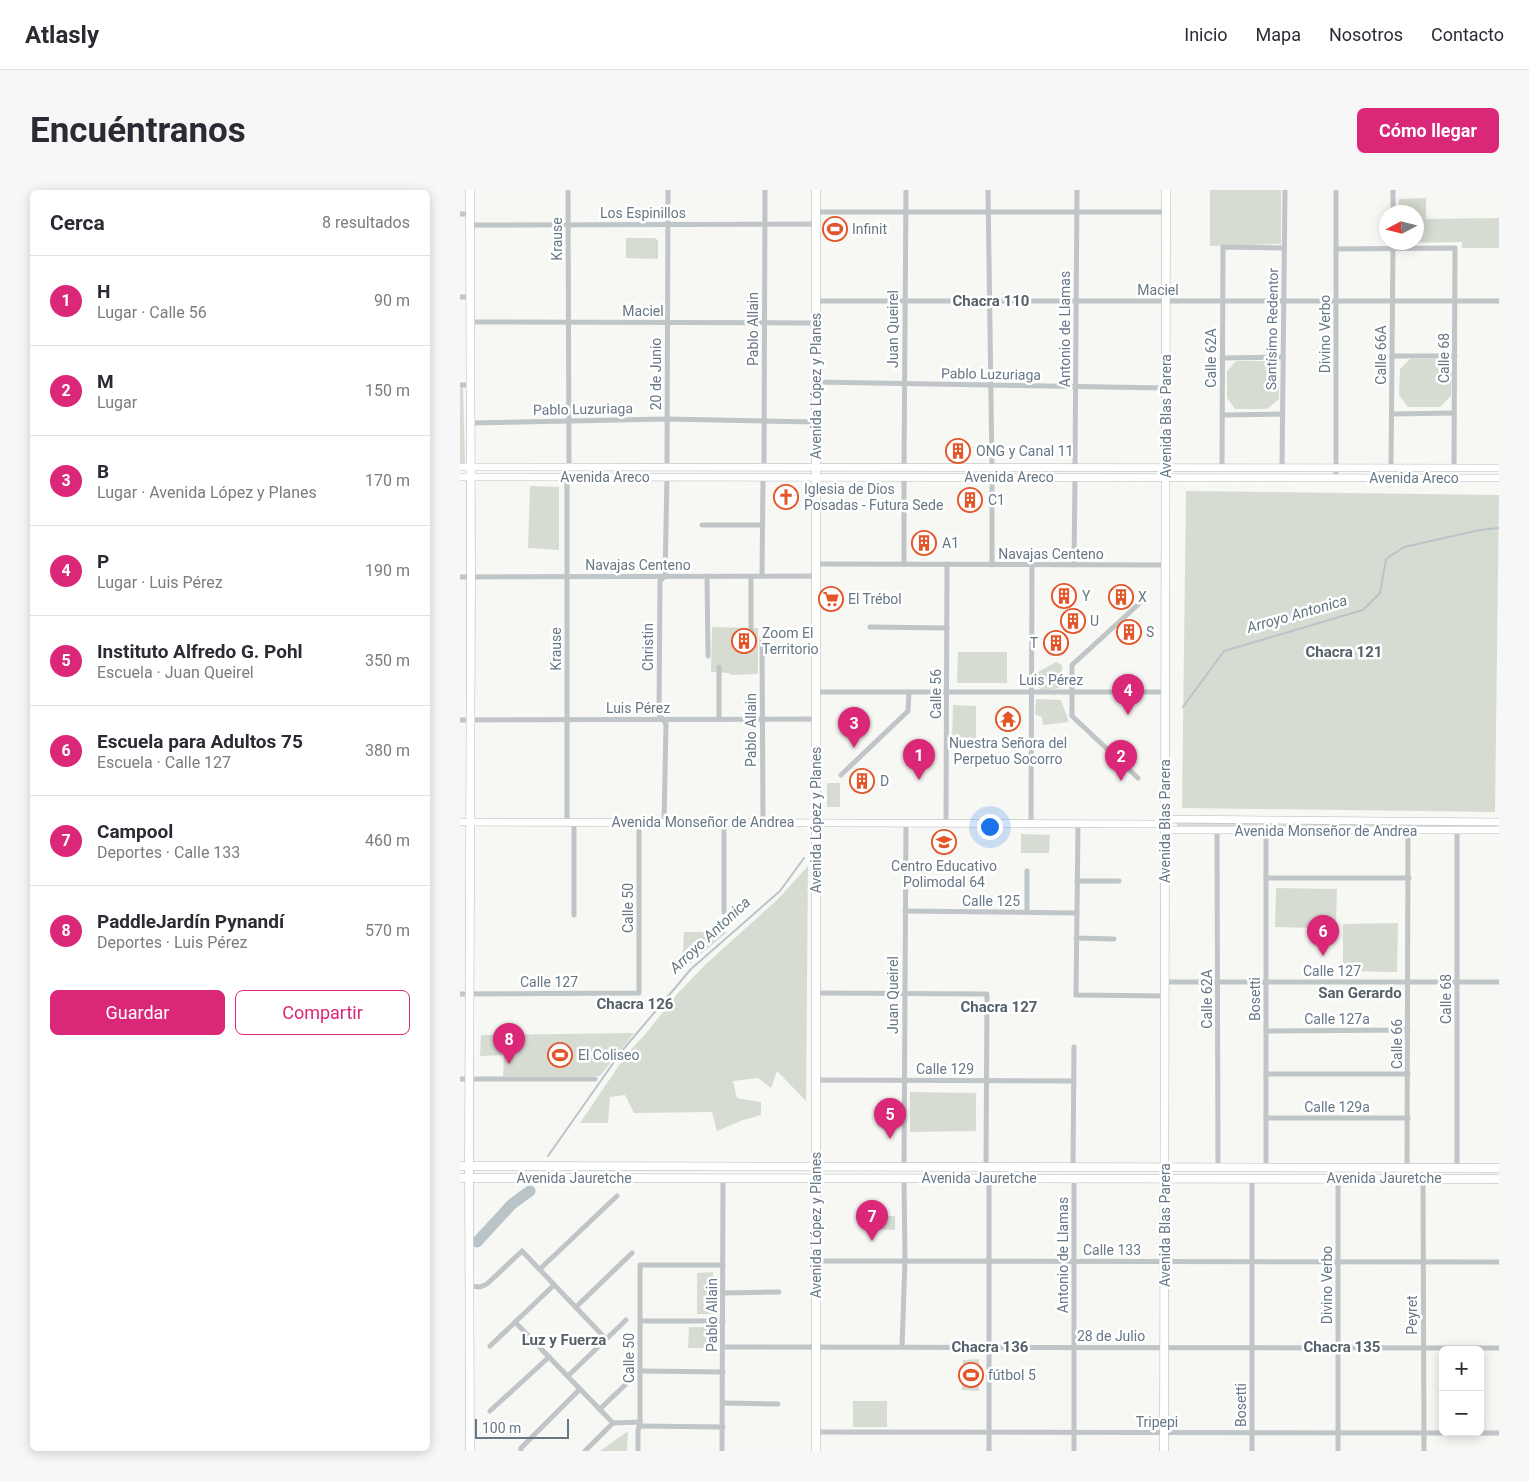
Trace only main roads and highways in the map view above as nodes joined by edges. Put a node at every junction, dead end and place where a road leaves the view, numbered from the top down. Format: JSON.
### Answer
{"nodes":[{"id":1,"x":470,"y":190,"type":"edge"},
{"id":2,"x":816,"y":190,"type":"edge"},
{"id":3,"x":1166,"y":190,"type":"edge"},
{"id":4,"x":460,"y":467,"type":"edge"},
{"id":5,"x":470,"y":467,"type":"junction"},
{"id":6,"x":816,"y":468,"type":"junction"},
{"id":7,"x":1165,"y":468,"type":"junction"},
{"id":8,"x":1499,"y":468,"type":"edge"},
{"id":9,"x":460,"y":477,"type":"edge"},
{"id":10,"x":470,"y":477,"type":"junction"},
{"id":11,"x":816,"y":477,"type":"junction"},
{"id":12,"x":1166,"y":478,"type":"junction"},
{"id":13,"x":1499,"y":478,"type":"edge"},
{"id":14,"x":1165,"y":819,"type":"junction"},
{"id":15,"x":460,"y":822,"type":"edge"},
{"id":16,"x":470,"y":822,"type":"junction"},
{"id":17,"x":816,"y":822,"type":"junction"},
{"id":18,"x":1499,"y":822,"type":"edge"},
{"id":19,"x":1155,"y":824,"type":"junction"},
{"id":20,"x":1165,"y":830,"type":"junction"},
{"id":21,"x":1499,"y":830,"type":"edge"},
{"id":22,"x":460,"y":1166,"type":"edge"},
{"id":23,"x":469,"y":1166,"type":"junction"},
{"id":24,"x":816,"y":1167,"type":"junction"},
{"id":25,"x":1165,"y":1167,"type":"junction"},
{"id":26,"x":1499,"y":1168,"type":"edge"},
{"id":27,"x":460,"y":1178,"type":"edge"},
{"id":28,"x":469,"y":1178,"type":"junction"},
{"id":29,"x":816,"y":1178,"type":"junction"},
{"id":30,"x":1164,"y":1178,"type":"junction"},
{"id":31,"x":1499,"y":1178,"type":"edge"},
{"id":32,"x":470,"y":1451,"type":"edge"},
{"id":33,"x":816,"y":1451,"type":"edge"},
{"id":34,"x":1164,"y":1451,"type":"edge"}],
"edges":[{"from":1,"to":5,"type":"main road"},
{"from":2,"to":6,"type":"main road","name":"Avenida López y Planes"},
{"from":3,"to":7,"type":"main road","name":"Avenida Blas Parera"},
{"from":4,"to":5,"type":"main road","name":"Avenida Areco"},
{"from":5,"to":6,"type":"main road","name":"Avenida Areco"},
{"from":5,"to":10,"type":"main road"},
{"from":6,"to":7,"type":"main road","name":"Avenida Areco"},
{"from":6,"to":11,"type":"main road","name":"Avenida López y Planes"},
{"from":7,"to":8,"type":"main road","name":"Avenida Areco"},
{"from":7,"to":12,"type":"main road","name":"Avenida Blas Parera"},
{"from":9,"to":10,"type":"main road","name":"Avenida Areco"},
{"from":10,"to":11,"type":"main road","name":"Avenida Areco"},
{"from":10,"to":16,"type":"main road"},
{"from":11,"to":12,"type":"main road","name":"Avenida Areco"},
{"from":11,"to":17,"type":"main road","name":"Avenida López y Planes"},
{"from":12,"to":13,"type":"main road","name":"Avenida Areco"},
{"from":12,"to":14,"type":"main road","name":"Avenida Blas Parera"},
{"from":14,"to":18,"type":"main road","name":"Avenida Monseñor de Andrea"},
{"from":14,"to":19,"type":"main road","name":"Avenida Monseñor de Andrea"},
{"from":14,"to":20,"type":"main road","name":"Avenida Blas Parera"},
{"from":15,"to":16,"type":"main road","name":"Avenida Monseñor de Andrea"},
{"from":16,"to":17,"type":"main road","name":"Avenida Monseñor de Andrea"},
{"from":16,"to":23,"type":"main road"},
{"from":17,"to":19,"type":"main road","name":"Avenida Monseñor de Andrea"},
{"from":17,"to":24,"type":"main road","name":"Avenida López y Planes"},
{"from":19,"to":20,"type":"main road","name":"Avenida Monseñor de Andrea"},
{"from":20,"to":21,"type":"main road","name":"Avenida Monseñor de Andrea"},
{"from":20,"to":25,"type":"main road","name":"Avenida Blas Parera"},
{"from":22,"to":23,"type":"main road","name":"Avenida Jauretche"},
{"from":23,"to":24,"type":"main road","name":"Avenida Jauretche"},
{"from":23,"to":28,"type":"main road"},
{"from":24,"to":25,"type":"main road","name":"Avenida Jauretche"},
{"from":24,"to":29,"type":"main road","name":"Avenida López y Planes"},
{"from":25,"to":26,"type":"main road","name":"Avenida Jauretche"},
{"from":25,"to":30,"type":"main road","name":"Avenida Blas Parera"},
{"from":27,"to":28,"type":"main road","name":"Avenida Jauretche"},
{"from":28,"to":29,"type":"main road","name":"Avenida Jauretche"},
{"from":28,"to":32,"type":"main road"},
{"from":29,"to":30,"type":"main road","name":"Avenida Jauretche"},
{"from":29,"to":33,"type":"main road","name":"Avenida López y Planes"},
{"from":30,"to":31,"type":"main road","name":"Avenida Jauretche"},
{"from":30,"to":34,"type":"main road","name":"Avenida Blas Parera"}]}
